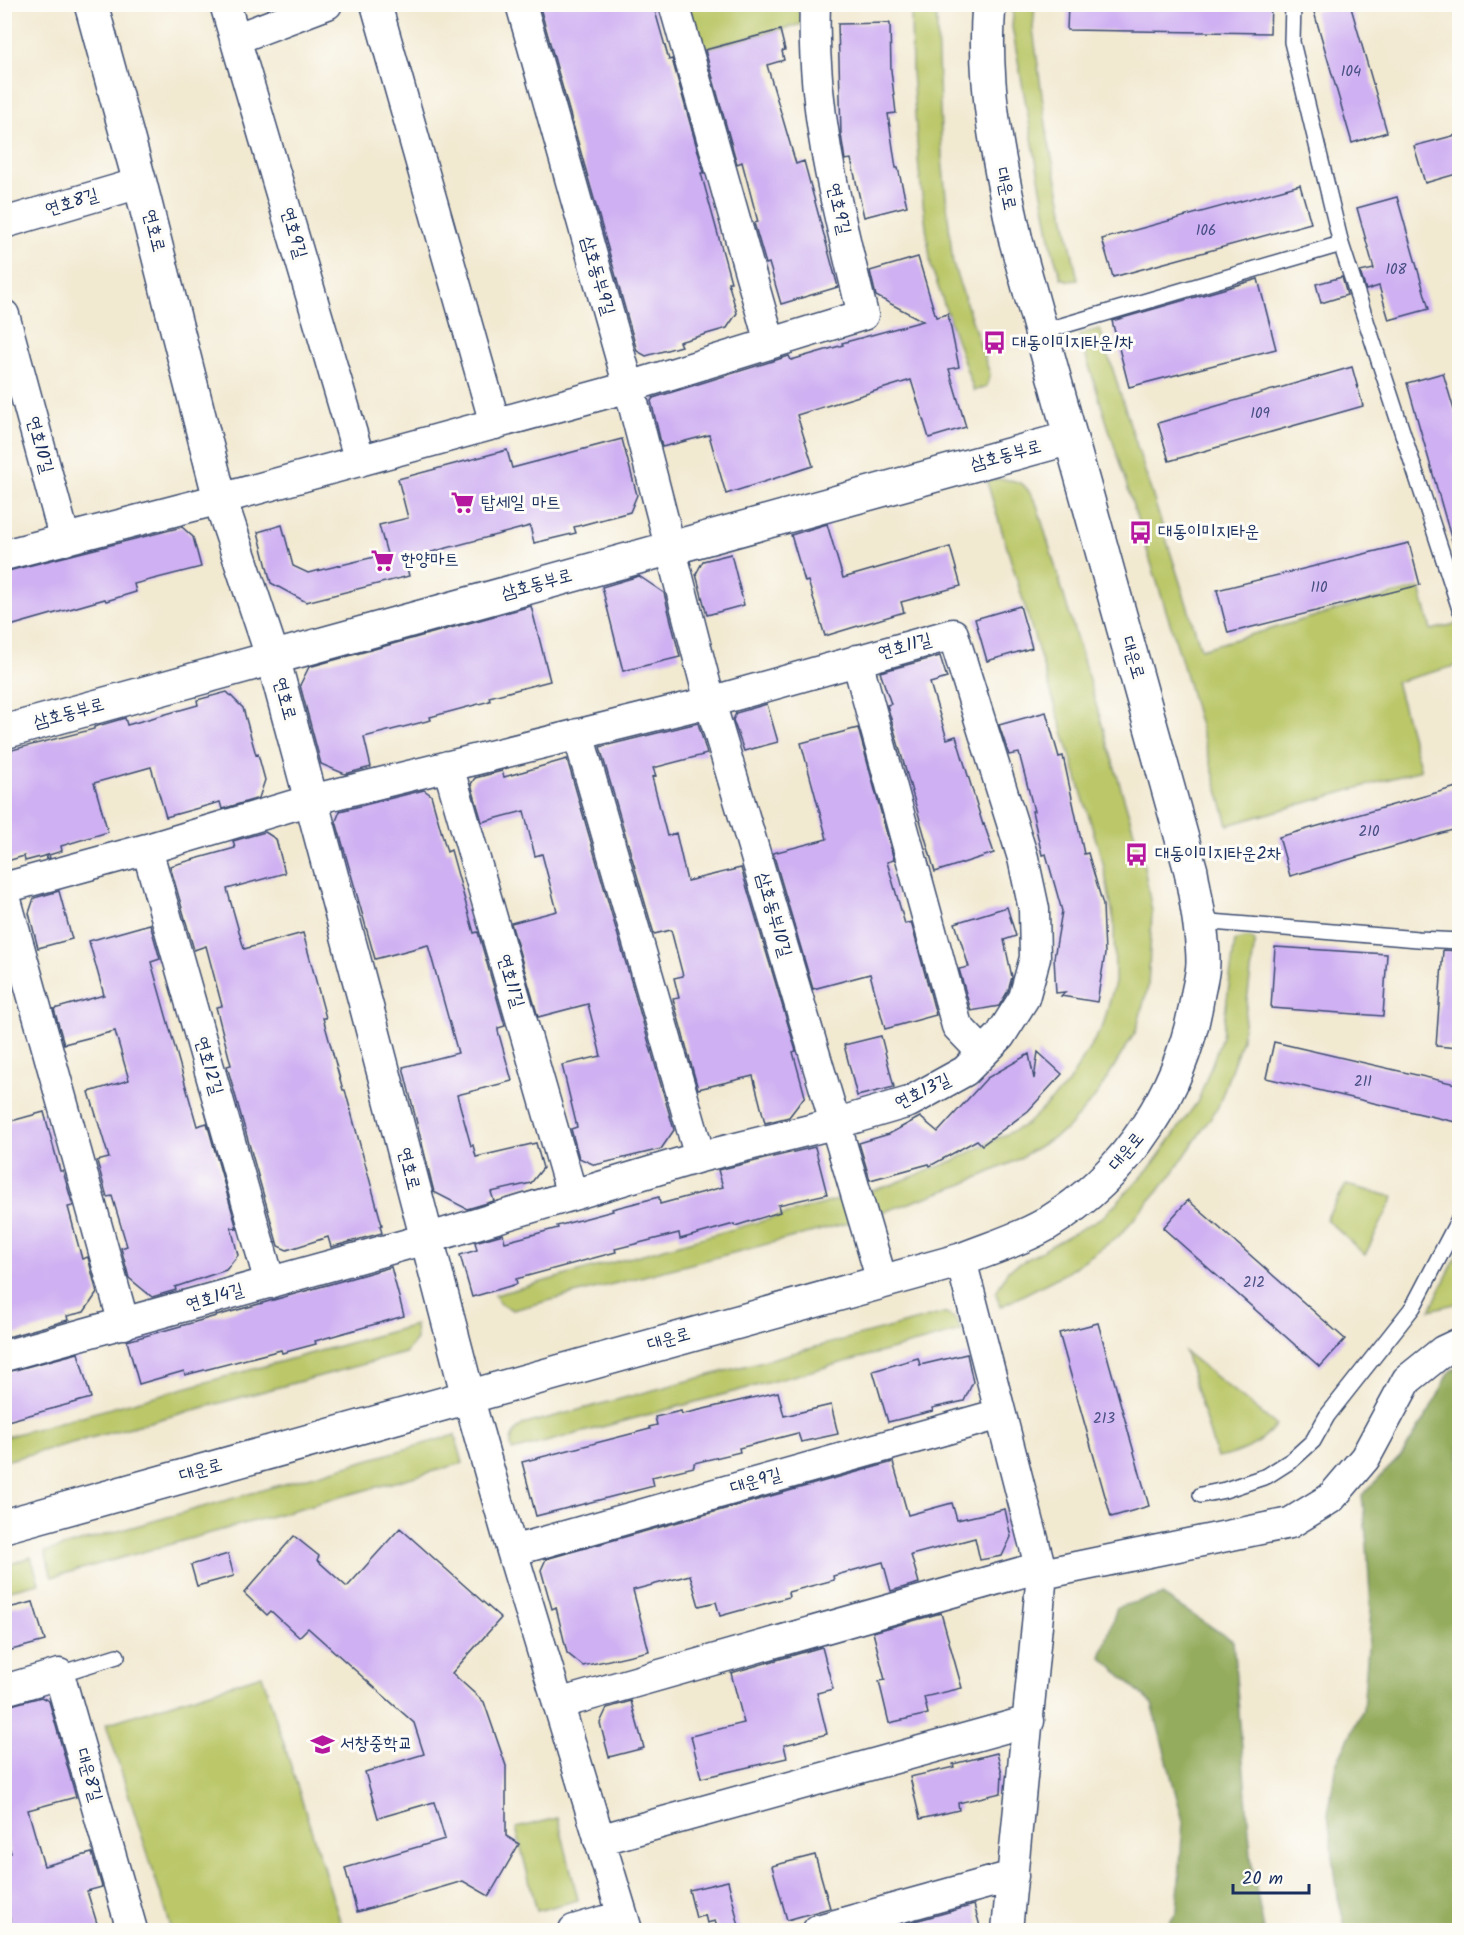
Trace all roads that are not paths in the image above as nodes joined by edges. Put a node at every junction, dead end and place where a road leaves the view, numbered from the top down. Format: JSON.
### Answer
{"nodes":[{"id":1,"x":91,"y":4,"type":"edge"},
{"id":2,"x":225,"y":4,"type":"edge"},
{"id":3,"x":327,"y":4,"type":"edge"},
{"id":4,"x":376,"y":4,"type":"edge"},
{"id":5,"x":521,"y":4,"type":"edge"},
{"id":6,"x":674,"y":4,"type":"edge"},
{"id":7,"x":815,"y":4,"type":"edge"},
{"id":8,"x":989,"y":4,"type":"edge"},
{"id":9,"x":1293,"y":4,"type":"edge"},
{"id":10,"x":235,"y":39,"type":"junction"},
{"id":11,"x":140,"y":183,"type":"junction"},
{"id":12,"x":4,"y":223,"type":"edge"},
{"id":13,"x":1341,"y":244,"type":"junction"},
{"id":14,"x":4,"y":315,"type":"edge"},
{"id":15,"x":1041,"y":332,"type":"junction"},
{"id":16,"x":770,"y":343,"type":"junction"},
{"id":17,"x":629,"y":387,"type":"junction"},
{"id":18,"x":16,"y":402,"type":"edge"},
{"id":19,"x":495,"y":423,"type":"junction"},
{"id":20,"x":1070,"y":438,"type":"junction"},
{"id":21,"x":360,"y":461,"type":"junction"},
{"id":22,"x":220,"y":499,"type":"junction"},
{"id":23,"x":65,"y":540,"type":"junction"},
{"id":24,"x":671,"y":548,"type":"junction"},
{"id":25,"x":4,"y":555,"type":"edge"},
{"id":26,"x":1460,"y":609,"type":"edge"},
{"id":27,"x":953,"y":634,"type":"joint"},
{"id":28,"x":273,"y":658,"type":"junction"},
{"id":29,"x":856,"y":660,"type":"junction"},
{"id":30,"x":710,"y":702,"type":"junction"},
{"id":31,"x":4,"y":732,"type":"edge"},
{"id":32,"x":578,"y":734,"type":"junction"},
{"id":33,"x":448,"y":766,"type":"junction"},
{"id":34,"x":311,"y":800,"type":"junction"},
{"id":35,"x":147,"y":849,"type":"junction"},
{"id":36,"x":4,"y":891,"type":"edge"},
{"id":37,"x":1199,"y":921,"type":"junction"},
{"id":38,"x":1460,"y":941,"type":"edge"},
{"id":39,"x":983,"y":1053,"type":"junction"},
{"id":40,"x":834,"y":1124,"type":"junction"},
{"id":41,"x":700,"y":1157,"type":"junction"},
{"id":42,"x":572,"y":1195,"type":"junction"},
{"id":43,"x":1460,"y":1217,"type":"edge"},
{"id":44,"x":426,"y":1239,"type":"junction"},
{"id":45,"x":961,"y":1260,"type":"junction"},
{"id":46,"x":882,"y":1281,"type":"junction"},
{"id":47,"x":270,"y":1283,"type":"junction"},
{"id":48,"x":124,"y":1324,"type":"junction"},
{"id":49,"x":1460,"y":1343,"type":"edge"},
{"id":50,"x":4,"y":1356,"type":"edge"},
{"id":51,"x":468,"y":1396,"type":"junction"},
{"id":52,"x":1000,"y":1414,"type":"junction"},
{"id":53,"x":1201,"y":1495,"type":"dead end"},
{"id":54,"x":4,"y":1526,"type":"edge"},
{"id":55,"x":512,"y":1551,"type":"junction"},
{"id":56,"x":1041,"y":1571,"type":"junction"},
{"id":57,"x":117,"y":1656,"type":"dead end"},
{"id":58,"x":59,"y":1674,"type":"junction"},
{"id":59,"x":4,"y":1690,"type":"edge"},
{"id":60,"x":558,"y":1704,"type":"junction"},
{"id":61,"x":1029,"y":1721,"type":"junction"},
{"id":62,"x":599,"y":1840,"type":"junction"},
{"id":63,"x":1013,"y":1876,"type":"junction"},
{"id":64,"x":625,"y":1923,"type":"edge"},
{"id":65,"x":132,"y":1930,"type":"edge"},
{"id":66,"x":574,"y":1930,"type":"edge"},
{"id":67,"x":818,"y":1930,"type":"edge"},
{"id":68,"x":1008,"y":1930,"type":"edge"}],
"edges":[{"from":1,"to":11,"type":"street","name":"연호로"},
{"from":2,"to":10,"type":"street","name":"연호9길"},
{"from":3,"to":10,"type":"street"},
{"from":4,"to":19,"type":"street"},
{"from":5,"to":17,"type":"street","name":"삼호동부9길"},
{"from":6,"to":16,"type":"street"},
{"from":7,"to":16,"type":"street","name":"연호9길"},
{"from":8,"to":15,"type":"street","name":"대운로"},
{"from":9,"to":13,"type":"lane"},
{"from":10,"to":21,"type":"street","name":"연호9길"},
{"from":11,"to":12,"type":"street","name":"연호8길"},
{"from":11,"to":22,"type":"street","name":"연호로"},
{"from":13,"to":15,"type":"lane"},
{"from":13,"to":26,"type":"lane"},
{"from":14,"to":18,"type":"street","name":"연호10길"},
{"from":15,"to":20,"type":"street","name":"대운로"},
{"from":16,"to":17,"type":"street","name":"연호9길"},
{"from":17,"to":19,"type":"street","name":"연호9길"},
{"from":17,"to":24,"type":"street","name":"삼호동부9길"},
{"from":18,"to":23,"type":"street","name":"연호10길"},
{"from":19,"to":21,"type":"street","name":"연호9길"},
{"from":20,"to":24,"type":"street","name":"삼호동부로"},
{"from":20,"to":37,"type":"street","name":"대운로"},
{"from":21,"to":22,"type":"street","name":"연호9길"},
{"from":22,"to":23,"type":"street"},
{"from":22,"to":28,"type":"street","name":"연호로"},
{"from":23,"to":25,"type":"street"},
{"from":24,"to":28,"type":"street","name":"삼호동부로"},
{"from":24,"to":30,"type":"street","name":"삼호동부10길"},
{"from":27,"to":29,"type":"street","name":"연호11길"},
{"from":27,"to":39,"type":"street","name":"연호13길"},
{"from":28,"to":31,"type":"street","name":"삼호동부로"},
{"from":28,"to":34,"type":"street","name":"연호로"},
{"from":29,"to":30,"type":"street","name":"연호11길"},
{"from":29,"to":39,"type":"street","name":"연호11길"},
{"from":30,"to":32,"type":"street","name":"연호11길"},
{"from":30,"to":40,"type":"street","name":"삼호동부10길"},
{"from":32,"to":33,"type":"street","name":"연호11길"},
{"from":32,"to":41,"type":"street"},
{"from":33,"to":34,"type":"street","name":"연호11길"},
{"from":33,"to":42,"type":"street","name":"연호11길"},
{"from":34,"to":35,"type":"street"},
{"from":34,"to":44,"type":"street","name":"연호로"},
{"from":35,"to":36,"type":"street"},
{"from":35,"to":47,"type":"street","name":"연호12길"},
{"from":36,"to":48,"type":"street"},
{"from":37,"to":38,"type":"lane"},
{"from":37,"to":45,"type":"street","name":"대운로"},
{"from":39,"to":40,"type":"street","name":"연호13길"},
{"from":40,"to":41,"type":"street","name":"연호13길"},
{"from":40,"to":46,"type":"street","name":"삼호동부10길"},
{"from":41,"to":42,"type":"street","name":"연호13길"},
{"from":42,"to":44,"type":"street","name":"연호13길"},
{"from":43,"to":53,"type":"lane"},
{"from":44,"to":47,"type":"street","name":"연호14길"},
{"from":44,"to":51,"type":"street","name":"연호로"},
{"from":45,"to":46,"type":"street","name":"대운로"},
{"from":45,"to":52,"type":"street"},
{"from":46,"to":51,"type":"street","name":"대운로"},
{"from":47,"to":48,"type":"street","name":"연호14길"},
{"from":48,"to":50,"type":"street","name":"연호14길"},
{"from":49,"to":56,"type":"street"},
{"from":51,"to":54,"type":"street","name":"대운로"},
{"from":51,"to":55,"type":"street"},
{"from":52,"to":55,"type":"street","name":"대운9길"},
{"from":52,"to":56,"type":"street"},
{"from":55,"to":60,"type":"street"},
{"from":56,"to":60,"type":"street"},
{"from":56,"to":61,"type":"street"},
{"from":57,"to":58,"type":"lane"},
{"from":58,"to":59,"type":"street"},
{"from":58,"to":65,"type":"street","name":"대운8길"},
{"from":60,"to":62,"type":"street"},
{"from":61,"to":62,"type":"street"},
{"from":61,"to":63,"type":"street"},
{"from":62,"to":64,"type":"street"},
{"from":63,"to":67,"type":"street"},
{"from":63,"to":68,"type":"street"},
{"from":64,"to":66,"type":"street"}]}
